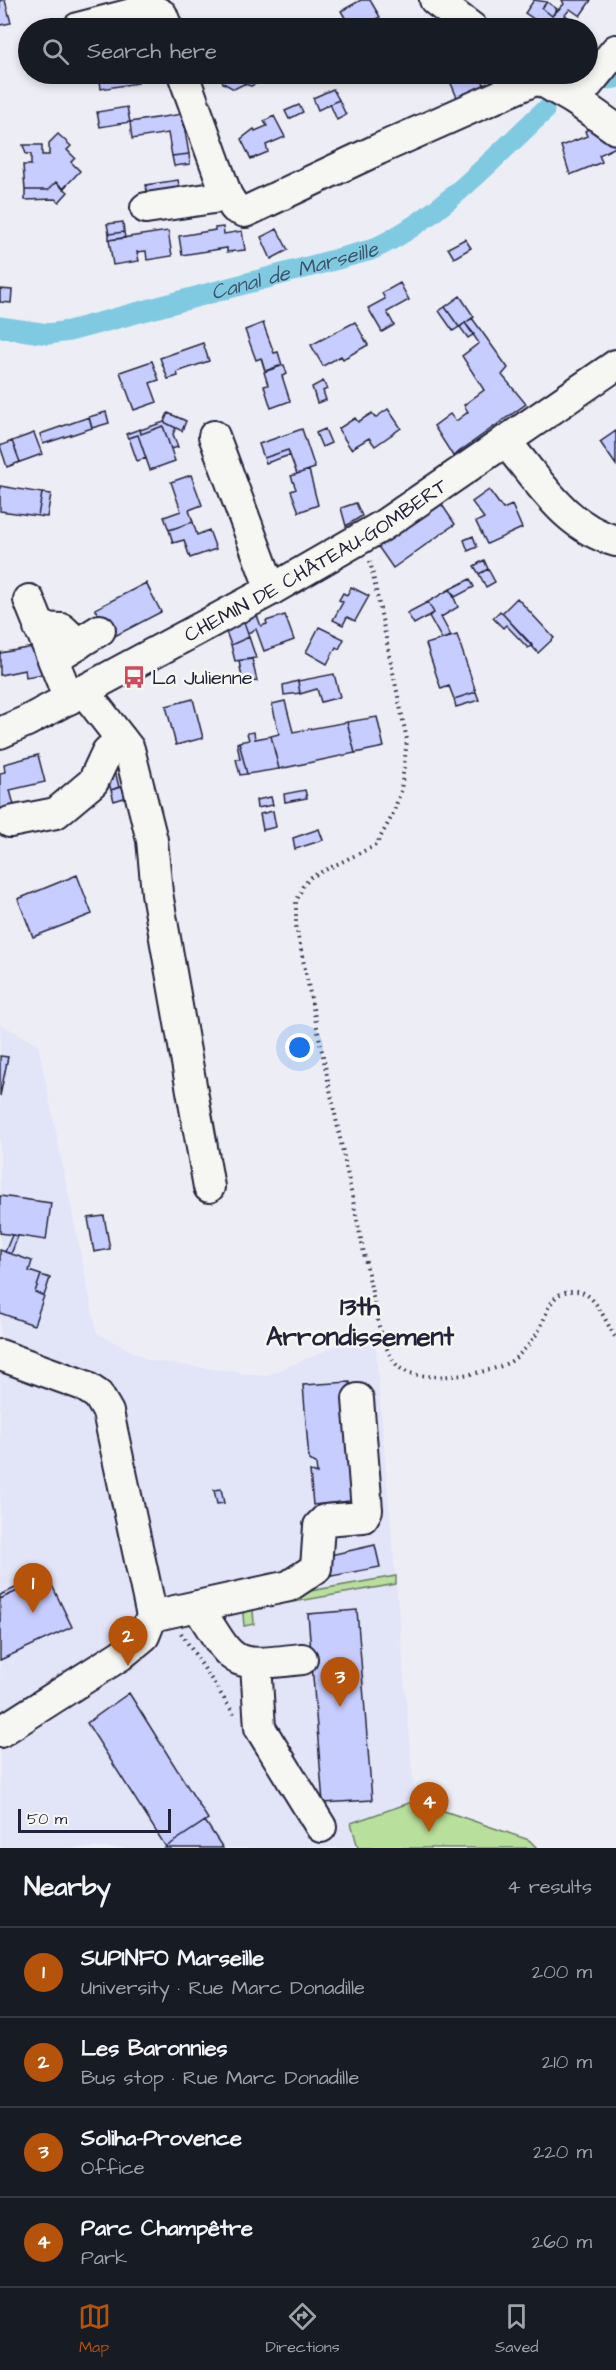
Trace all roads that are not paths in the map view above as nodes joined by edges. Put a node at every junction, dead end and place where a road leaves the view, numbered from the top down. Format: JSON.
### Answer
{"nodes":[{"id":1,"x":435,"y":0,"type":"edge"},
{"id":2,"x":116,"y":18,"type":"edge"},
{"id":3,"x":163,"y":18,"type":"edge"},
{"id":4,"x":459,"y":18,"type":"edge"},
{"id":5,"x":616,"y":50,"type":"edge"},
{"id":6,"x":598,"y":71,"type":"edge"},
{"id":7,"x":187,"y":84,"type":"edge"},
{"id":8,"x":517,"y":84,"type":"edge"},
{"id":9,"x":547,"y":84,"type":"edge"},
{"id":10,"x":587,"y":84,"type":"edge"},
{"id":11,"x":574,"y":100,"type":"junction"},
{"id":12,"x":616,"y":129,"type":"edge"},
{"id":13,"x":227,"y":196,"type":"junction"},
{"id":14,"x":146,"y":208,"type":"dead end"},
{"id":15,"x":616,"y":365,"type":"edge"},
{"id":16,"x":214,"y":436,"type":"dead end"},
{"id":17,"x":506,"y":441,"type":"junction"},
{"id":18,"x":616,"y":541,"type":"edge"},
{"id":19,"x":271,"y":590,"type":"junction"},
{"id":20,"x":29,"y":600,"type":"dead end"},
{"id":21,"x":39,"y":628,"type":"junction"},
{"id":22,"x":81,"y":642,"type":"dead end"},
{"id":23,"x":76,"y":694,"type":"junction"},
{"id":24,"x":0,"y":733,"type":"edge"},
{"id":25,"x":121,"y":739,"type":"junction"},
{"id":26,"x":10,"y":822,"type":"dead end"},
{"id":27,"x":210,"y":1187,"type":"dead end"},
{"id":28,"x":0,"y":1355,"type":"edge"},
{"id":29,"x":358,"y":1399,"type":"dead end"},
{"id":30,"x":198,"y":1607,"type":"junction"},
{"id":31,"x":152,"y":1616,"type":"junction"},
{"id":32,"x":302,"y":1659,"type":"dead end"},
{"id":33,"x":256,"y":1664,"type":"junction"},
{"id":34,"x":0,"y":1732,"type":"edge"},
{"id":35,"x":321,"y":1827,"type":"dead end"}],
"edges":[{"from":1,"to":4,"type":"street"},
{"from":2,"to":3,"type":"street"},
{"from":5,"to":6,"type":"street"},
{"from":7,"to":13,"type":"street"},
{"from":8,"to":13,"type":"street"},
{"from":9,"to":11,"type":"street"},
{"from":10,"to":11,"type":"street"},
{"from":11,"to":12,"type":"street"},
{"from":13,"to":14,"type":"street"},
{"from":15,"to":17,"type":"street","name":"CHEMIN DE CHÂTEAU-GOMBERT"},
{"from":16,"to":19,"type":"street"},
{"from":17,"to":18,"type":"street"},
{"from":17,"to":19,"type":"street","name":"CHEMIN DE CHÂTEAU-GOMBERT"},
{"from":19,"to":23,"type":"street","name":"CHEMIN DE CHÂTEAU-GOMBERT"},
{"from":20,"to":21,"type":"street"},
{"from":21,"to":22,"type":"street"},
{"from":21,"to":23,"type":"street"},
{"from":23,"to":24,"type":"street","name":"CHEMIN DE CHÂTEAU-GOMBERT"},
{"from":23,"to":25,"type":"street"},
{"from":25,"to":26,"type":"street"},
{"from":25,"to":27,"type":"street"},
{"from":28,"to":31,"type":"street"},
{"from":29,"to":30,"type":"street"},
{"from":30,"to":31,"type":"street"},
{"from":30,"to":33,"type":"street"},
{"from":31,"to":34,"type":"street"},
{"from":32,"to":33,"type":"street"},
{"from":33,"to":35,"type":"street"}]}
